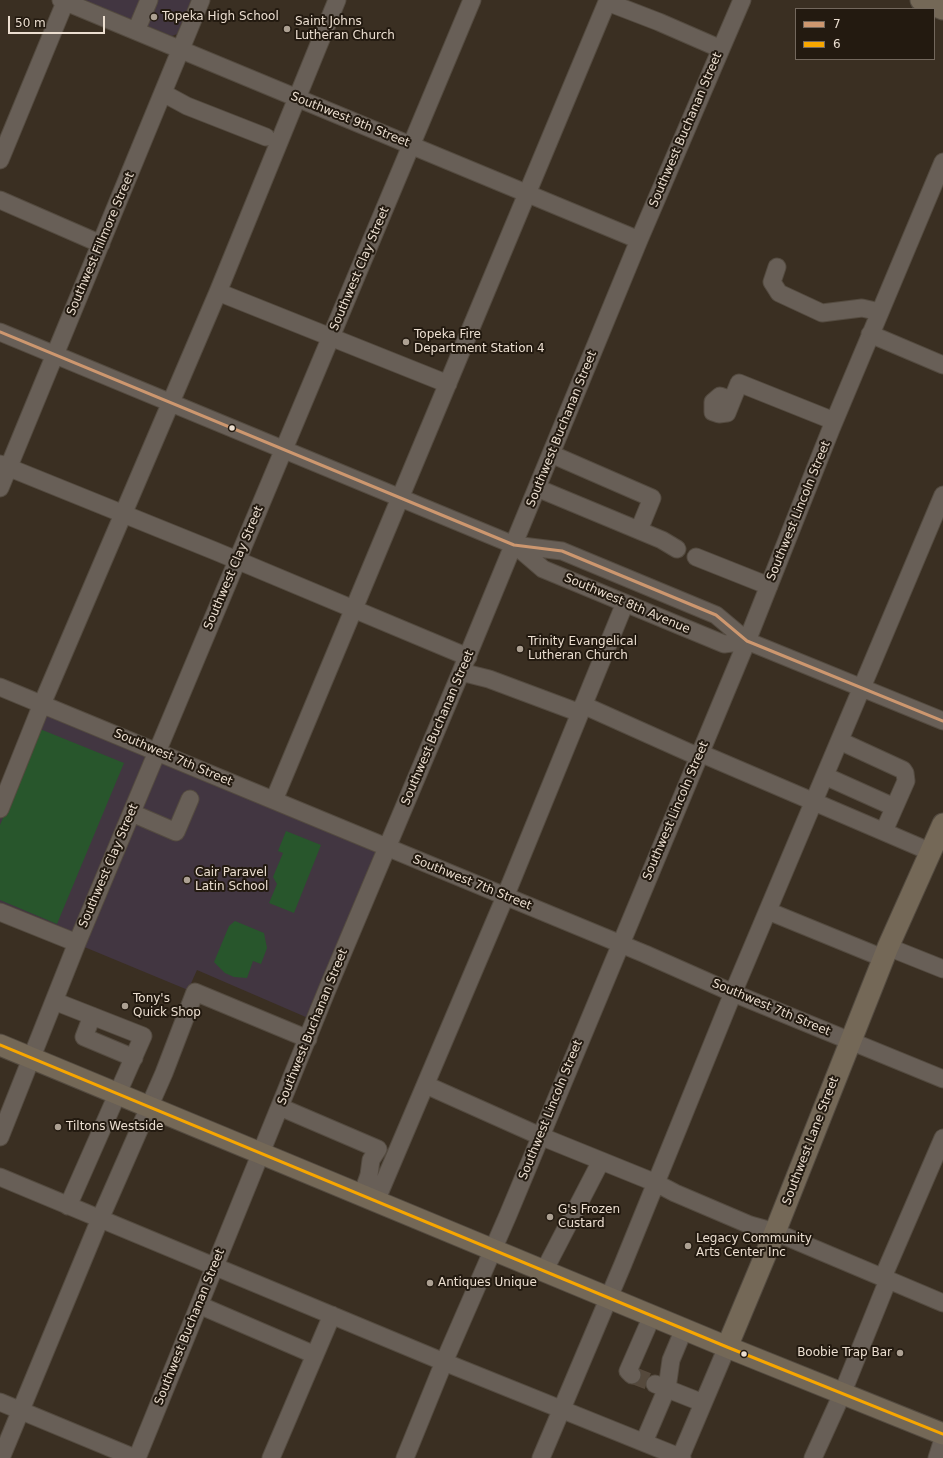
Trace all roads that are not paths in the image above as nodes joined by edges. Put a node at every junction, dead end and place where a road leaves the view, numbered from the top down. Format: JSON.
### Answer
{"nodes":[{"id":1,"x":201,"y":0,"type":"edge"},
{"id":2,"x":337,"y":0,"type":"edge"},
{"id":3,"x":472,"y":0,"type":"edge"},
{"id":4,"x":742,"y":0,"type":"edge"},
{"id":5,"x":921,"y":0,"type":"edge"},
{"id":6,"x":64,"y":1,"type":"edge"},
{"id":7,"x":146,"y":1,"type":"edge"},
{"id":8,"x":943,"y":9,"type":"edge"},
{"id":9,"x":136,"y":31,"type":"junction"},
{"id":10,"x":720,"y":49,"type":"junction"},
{"id":11,"x":180,"y":50,"type":"junction"},
{"id":12,"x":163,"y":93,"type":"junction"},
{"id":13,"x":296,"y":98,"type":"junction"},
{"id":14,"x":266,"y":138,"type":"dead end"},
{"id":15,"x":411,"y":146,"type":"junction"},
{"id":16,"x":0,"y":160,"type":"edge"},
{"id":17,"x":943,"y":162,"type":"edge"},
{"id":18,"x":526,"y":194,"type":"junction"},
{"id":19,"x":0,"y":200,"type":"edge"},
{"id":20,"x":639,"y":240,"type":"junction"},
{"id":21,"x":101,"y":244,"type":"junction"},
{"id":22,"x":777,"y":267,"type":"dead end"},
{"id":23,"x":218,"y":292,"type":"junction"},
{"id":24,"x":880,"y":312,"type":"junction"},
{"id":25,"x":0,"y":332,"type":"edge"},
{"id":26,"x":870,"y":334,"type":"junction"},
{"id":27,"x":331,"y":337,"type":"junction"},
{"id":28,"x":55,"y":354,"type":"junction"},
{"id":29,"x":943,"y":365,"type":"edge"},
{"id":30,"x":448,"y":384,"type":"junction"},
{"id":31,"x":732,"y":400,"type":"dead end"},
{"id":32,"x":171,"y":403,"type":"junction"},
{"id":33,"x":834,"y":421,"type":"junction"},
{"id":34,"x":284,"y":449,"type":"junction"},
{"id":35,"x":551,"y":454,"type":"junction"},
{"id":36,"x":4,"y":466,"type":"edge"},
{"id":37,"x":0,"y":488,"type":"edge"},
{"id":38,"x":538,"y":488,"type":"junction"},
{"id":39,"x":943,"y":495,"type":"edge"},
{"id":40,"x":400,"y":498,"type":"junction"},
{"id":41,"x":123,"y":515,"type":"junction"},
{"id":42,"x":937,"y":528,"type":"edge"},
{"id":43,"x":639,"y":530,"type":"junction"},
{"id":44,"x":514,"y":545,"type":"junction"},
{"id":45,"x":677,"y":549,"type":"dead end"},
{"id":46,"x":696,"y":557,"type":"dead end"},
{"id":47,"x":237,"y":561,"type":"junction"},
{"id":48,"x":769,"y":586,"type":"junction"},
{"id":49,"x":625,"y":603,"type":"junction"},
{"id":50,"x":353,"y":610,"type":"junction"},
{"id":51,"x":747,"y":641,"type":"junction"},
{"id":52,"x":464,"y":665,"type":"junction"},
{"id":53,"x":0,"y":687,"type":"edge"},
{"id":54,"x":862,"y":688,"type":"junction"},
{"id":55,"x":42,"y":704,"type":"junction"},
{"id":56,"x":582,"y":709,"type":"junction"},
{"id":57,"x":943,"y":721,"type":"edge"},
{"id":58,"x":840,"y":741,"type":"junction"},
{"id":59,"x":157,"y":751,"type":"junction"},
{"id":60,"x":700,"y":754,"type":"junction"},
{"id":61,"x":825,"y":776,"type":"junction"},
{"id":62,"x":190,"y":799,"type":"dead end"},
{"id":63,"x":274,"y":800,"type":"junction"},
{"id":64,"x":814,"y":801,"type":"junction"},
{"id":65,"x":894,"y":808,"type":"junction"},
{"id":66,"x":0,"y":810,"type":"edge"},
{"id":67,"x":132,"y":813,"type":"junction"},
{"id":68,"x":942,"y":827,"type":"edge"},
{"id":69,"x":884,"y":831,"type":"junction"},
{"id":70,"x":387,"y":848,"type":"junction"},
{"id":71,"x":931,"y":852,"type":"junction"},
{"id":72,"x":505,"y":897,"type":"junction"},
{"id":73,"x":768,"y":910,"type":"junction"},
{"id":74,"x":0,"y":912,"type":"edge"},
{"id":75,"x":77,"y":943,"type":"junction"},
{"id":76,"x":620,"y":944,"type":"junction"},
{"id":77,"x":886,"y":952,"type":"junction"},
{"id":78,"x":943,"y":969,"type":"edge"},
{"id":79,"x":733,"y":993,"type":"junction"},
{"id":80,"x":54,"y":1001,"type":"junction"},
{"id":81,"x":92,"y":1016,"type":"junction"},
{"id":82,"x":308,"y":1039,"type":"junction"},
{"id":83,"x":850,"y":1040,"type":"junction"},
{"id":84,"x":0,"y":1045,"type":"edge"},
{"id":85,"x":32,"y":1058,"type":"junction"},
{"id":86,"x":134,"y":1058,"type":"junction"},
{"id":87,"x":943,"y":1079,"type":"edge"},
{"id":88,"x":426,"y":1085,"type":"junction"},
{"id":89,"x":118,"y":1094,"type":"junction"},
{"id":90,"x":149,"y":1107,"type":"junction"},
{"id":91,"x":280,"y":1107,"type":"junction"},
{"id":92,"x":0,"y":1136,"type":"edge"},
{"id":93,"x":540,"y":1136,"type":"junction"},
{"id":94,"x":943,"y":1138,"type":"edge"},
{"id":95,"x":261,"y":1154,"type":"junction"},
{"id":96,"x":601,"y":1162,"type":"junction"},
{"id":97,"x":0,"y":1177,"type":"edge"},
{"id":98,"x":656,"y":1183,"type":"junction"},
{"id":99,"x":369,"y":1198,"type":"junction"},
{"id":100,"x":68,"y":1206,"type":"junction"},
{"id":101,"x":100,"y":1219,"type":"junction"},
{"id":102,"x":775,"y":1232,"type":"junction"},
{"id":103,"x":493,"y":1250,"type":"junction"},
{"id":104,"x":215,"y":1266,"type":"junction"},
{"id":105,"x":544,"y":1271,"type":"junction"},
{"id":106,"x":885,"y":1278,"type":"junction"},
{"id":107,"x":608,"y":1298,"type":"junction"},
{"id":108,"x":943,"y":1303,"type":"edge"},
{"id":109,"x":199,"y":1305,"type":"junction"},
{"id":110,"x":332,"y":1315,"type":"junction"},
{"id":111,"x":652,"y":1316,"type":"junction"},
{"id":112,"x":684,"y":1329,"type":"junction"},
{"id":113,"x":727,"y":1347,"type":"junction"},
{"id":114,"x":316,"y":1355,"type":"junction"},
{"id":115,"x":444,"y":1362,"type":"junction"},
{"id":116,"x":632,"y":1375,"type":"dead end"},
{"id":117,"x":661,"y":1386,"type":"junction"},
{"id":118,"x":842,"y":1394,"type":"junction"},
{"id":119,"x":0,"y":1402,"type":"edge"},
{"id":120,"x":703,"y":1403,"type":"junction"},
{"id":121,"x":562,"y":1408,"type":"junction"},
{"id":122,"x":21,"y":1410,"type":"junction"},
{"id":123,"x":943,"y":1434,"type":"edge"},
{"id":124,"x":943,"y":1439,"type":"edge"},
{"id":125,"x":644,"y":1442,"type":"junction"},
{"id":126,"x":1,"y":1458,"type":"edge"},
{"id":127,"x":136,"y":1458,"type":"edge"},
{"id":128,"x":272,"y":1458,"type":"edge"},
{"id":129,"x":405,"y":1458,"type":"edge"},
{"id":130,"x":541,"y":1458,"type":"edge"},
{"id":131,"x":680,"y":1458,"type":"edge"},
{"id":132,"x":813,"y":1458,"type":"edge"},
{"id":133,"x":937,"y":1458,"type":"edge"}],
"edges":[{"from":1,"to":11,"type":"street","name":"Southwest Fillmore Street"},
{"from":2,"to":13,"type":"street"},
{"from":3,"to":15,"type":"street","name":"Southwest Clay Street"},
{"from":4,"to":10,"type":"street","name":"Southwest Buchanan Street"},
{"from":5,"to":8,"type":"main road"},
{"from":6,"to":9,"type":"street","name":"Southwest 9th Street"},
{"from":6,"to":16,"type":"street"},
{"from":7,"to":9,"type":"street"},
{"from":9,"to":11,"type":"street","name":"Southwest 9th Street"},
{"from":10,"to":18,"type":"street"},
{"from":10,"to":20,"type":"street","name":"Southwest Buchanan Street"},
{"from":11,"to":12,"type":"street","name":"Southwest Fillmore Street"},
{"from":11,"to":13,"type":"street","name":"Southwest 9th Street"},
{"from":12,"to":14,"type":"street"},
{"from":12,"to":21,"type":"street","name":"Southwest Fillmore Street"},
{"from":13,"to":15,"type":"street","name":"Southwest 9th Street"},
{"from":13,"to":23,"type":"street"},
{"from":15,"to":18,"type":"street","name":"Southwest 9th Street"},
{"from":15,"to":27,"type":"street","name":"Southwest Clay Street"},
{"from":17,"to":24,"type":"street","name":"Southwest Lincoln Street"},
{"from":18,"to":20,"type":"street","name":"Southwest 9th Street"},
{"from":18,"to":30,"type":"street"},
{"from":19,"to":21,"type":"street"},
{"from":20,"to":35,"type":"street","name":"Southwest Buchanan Street"},
{"from":21,"to":28,"type":"street","name":"Southwest Fillmore Street"},
{"from":22,"to":24,"type":"street"},
{"from":23,"to":27,"type":"street"},
{"from":23,"to":32,"type":"street"},
{"from":24,"to":26,"type":"street","name":"Southwest Lincoln Street"},
{"from":25,"to":28,"type":"street","name":"Southwest 8th Avenue"},
{"from":26,"to":29,"type":"street"},
{"from":26,"to":33,"type":"street","name":"Southwest Lincoln Street"},
{"from":27,"to":30,"type":"street"},
{"from":27,"to":34,"type":"street","name":"Southwest Clay Street"},
{"from":28,"to":32,"type":"street","name":"Southwest 8th Avenue"},
{"from":28,"to":36,"type":"street","name":"Southwest Fillmore Street"},
{"from":30,"to":40,"type":"street"},
{"from":31,"to":33,"type":"street"},
{"from":32,"to":34,"type":"street","name":"Southwest 8th Avenue"},
{"from":32,"to":41,"type":"street"},
{"from":33,"to":48,"type":"street","name":"Southwest Lincoln Street"},
{"from":34,"to":40,"type":"street","name":"Southwest 8th Avenue"},
{"from":34,"to":47,"type":"street","name":"Southwest Clay Street"},
{"from":35,"to":38,"type":"street","name":"Southwest Buchanan Street"},
{"from":35,"to":43,"type":"street"},
{"from":36,"to":37,"type":"street","name":"Southwest Fillmore Street"},
{"from":36,"to":41,"type":"street"},
{"from":38,"to":43,"type":"street"},
{"from":38,"to":44,"type":"street","name":"Southwest Buchanan Street"},
{"from":39,"to":42,"type":"street"},
{"from":40,"to":44,"type":"street","name":"Southwest 8th Avenue"},
{"from":40,"to":50,"type":"street"},
{"from":41,"to":47,"type":"street"},
{"from":41,"to":55,"type":"street"},
{"from":42,"to":54,"type":"street"},
{"from":43,"to":45,"type":"street"},
{"from":44,"to":49,"type":"street","name":"Southwest 8th Avenue"},
{"from":44,"to":51,"type":"street","name":"Southwest 8th Avenue"},
{"from":44,"to":52,"type":"street","name":"Southwest Buchanan Street"},
{"from":46,"to":48,"type":"street"},
{"from":47,"to":50,"type":"street"},
{"from":47,"to":59,"type":"street","name":"Southwest Clay Street"},
{"from":48,"to":51,"type":"street","name":"Southwest Lincoln Street"},
{"from":49,"to":51,"type":"street","name":"Southwest 8th Avenue"},
{"from":49,"to":56,"type":"street"},
{"from":50,"to":52,"type":"street"},
{"from":50,"to":63,"type":"street"},
{"from":51,"to":54,"type":"street","name":"Southwest 8th Avenue"},
{"from":51,"to":60,"type":"street","name":"Southwest Lincoln Street"},
{"from":52,"to":56,"type":"street"},
{"from":52,"to":70,"type":"street","name":"Southwest Buchanan Street"},
{"from":53,"to":55,"type":"street","name":"Southwest 7th Street"},
{"from":54,"to":57,"type":"street","name":"Southwest 8th Avenue"},
{"from":54,"to":58,"type":"street"},
{"from":55,"to":59,"type":"street","name":"Southwest 7th Street"},
{"from":55,"to":66,"type":"street"},
{"from":56,"to":60,"type":"street"},
{"from":56,"to":72,"type":"street"},
{"from":58,"to":61,"type":"street"},
{"from":58,"to":65,"type":"street"},
{"from":59,"to":63,"type":"street","name":"Southwest 7th Street"},
{"from":59,"to":67,"type":"street","name":"Southwest Clay Street"},
{"from":60,"to":64,"type":"street"},
{"from":60,"to":76,"type":"street","name":"Southwest Lincoln Street"},
{"from":61,"to":64,"type":"street"},
{"from":61,"to":65,"type":"street"},
{"from":62,"to":67,"type":"street"},
{"from":63,"to":70,"type":"street","name":"Southwest 7th Street"},
{"from":64,"to":69,"type":"street"},
{"from":64,"to":73,"type":"street"},
{"from":65,"to":69,"type":"street"},
{"from":67,"to":75,"type":"street","name":"Southwest Clay Street"},
{"from":68,"to":71,"type":"main road","name":"Southwest Lane Street"},
{"from":69,"to":71,"type":"street"},
{"from":70,"to":72,"type":"street","name":"Southwest 7th Street"},
{"from":70,"to":82,"type":"street","name":"Southwest Buchanan Street"},
{"from":71,"to":77,"type":"main road","name":"Southwest Lane Street"},
{"from":72,"to":76,"type":"street","name":"Southwest 7th Street"},
{"from":72,"to":88,"type":"street"},
{"from":73,"to":77,"type":"street"},
{"from":73,"to":79,"type":"street"},
{"from":74,"to":75,"type":"street"},
{"from":75,"to":80,"type":"street","name":"Southwest Clay Street"},
{"from":76,"to":79,"type":"street","name":"Southwest 7th Street"},
{"from":76,"to":93,"type":"street","name":"Southwest Lincoln Street"},
{"from":77,"to":78,"type":"street"},
{"from":77,"to":83,"type":"main road","name":"Southwest Lane Street"},
{"from":79,"to":83,"type":"street","name":"Southwest 7th Street"},
{"from":79,"to":98,"type":"street"},
{"from":80,"to":81,"type":"street"},
{"from":80,"to":85,"type":"street","name":"Southwest Clay Street"},
{"from":81,"to":86,"type":"street"},
{"from":81,"to":86,"type":"street"},
{"from":82,"to":90,"type":"street"},
{"from":82,"to":91,"type":"street","name":"Southwest Buchanan Street"},
{"from":83,"to":87,"type":"street","name":"Southwest 7th Street"},
{"from":83,"to":102,"type":"main road","name":"Southwest Lane Street"},
{"from":84,"to":85,"type":"main road"},
{"from":85,"to":89,"type":"main road"},
{"from":85,"to":92,"type":"street","name":"Southwest Clay Street"},
{"from":86,"to":89,"type":"street"},
{"from":88,"to":93,"type":"street"},
{"from":88,"to":99,"type":"street"},
{"from":89,"to":90,"type":"main road"},
{"from":89,"to":100,"type":"street"},
{"from":90,"to":95,"type":"main road"},
{"from":90,"to":101,"type":"street"},
{"from":91,"to":95,"type":"street","name":"Southwest Buchanan Street"},
{"from":91,"to":99,"type":"street"},
{"from":93,"to":96,"type":"street"},
{"from":93,"to":103,"type":"street","name":"Southwest Lincoln Street"},
{"from":94,"to":106,"type":"street"},
{"from":95,"to":99,"type":"main road"},
{"from":95,"to":104,"type":"street","name":"Southwest Buchanan Street"},
{"from":96,"to":98,"type":"street"},
{"from":96,"to":105,"type":"street"},
{"from":97,"to":100,"type":"street"},
{"from":98,"to":102,"type":"street"},
{"from":98,"to":107,"type":"street"},
{"from":99,"to":103,"type":"main road"},
{"from":100,"to":101,"type":"street"},
{"from":101,"to":104,"type":"street"},
{"from":101,"to":122,"type":"street"},
{"from":102,"to":106,"type":"street"},
{"from":102,"to":113,"type":"main road","name":"Southwest Lane Street"},
{"from":103,"to":105,"type":"main road"},
{"from":103,"to":115,"type":"street","name":"Southwest Lincoln Street"},
{"from":104,"to":109,"type":"street","name":"Southwest Buchanan Street"},
{"from":104,"to":110,"type":"street"},
{"from":105,"to":107,"type":"main road"},
{"from":106,"to":108,"type":"street"},
{"from":106,"to":118,"type":"street"},
{"from":107,"to":111,"type":"main road"},
{"from":107,"to":121,"type":"street"},
{"from":109,"to":114,"type":"street"},
{"from":109,"to":127,"type":"street","name":"Southwest Buchanan Street"},
{"from":110,"to":114,"type":"street"},
{"from":110,"to":115,"type":"street"},
{"from":111,"to":112,"type":"main road"},
{"from":111,"to":116,"type":"street"},
{"from":112,"to":113,"type":"main road"},
{"from":112,"to":117,"type":"street"},
{"from":113,"to":118,"type":"main road"},
{"from":113,"to":120,"type":"street","name":"Southwest Lane Street"},
{"from":114,"to":128,"type":"street"},
{"from":115,"to":121,"type":"street"},
{"from":115,"to":129,"type":"street","name":"Southwest Lincoln Street"},
{"from":117,"to":120,"type":"street"},
{"from":117,"to":125,"type":"street"},
{"from":118,"to":123,"type":"main road"},
{"from":118,"to":132,"type":"street"},
{"from":119,"to":122,"type":"street"},
{"from":120,"to":131,"type":"street","name":"Southwest Lane Street"},
{"from":121,"to":125,"type":"street"},
{"from":121,"to":130,"type":"street"},
{"from":122,"to":126,"type":"street"},
{"from":122,"to":127,"type":"street"},
{"from":124,"to":133,"type":"street"},
{"from":125,"to":131,"type":"street"}]}
